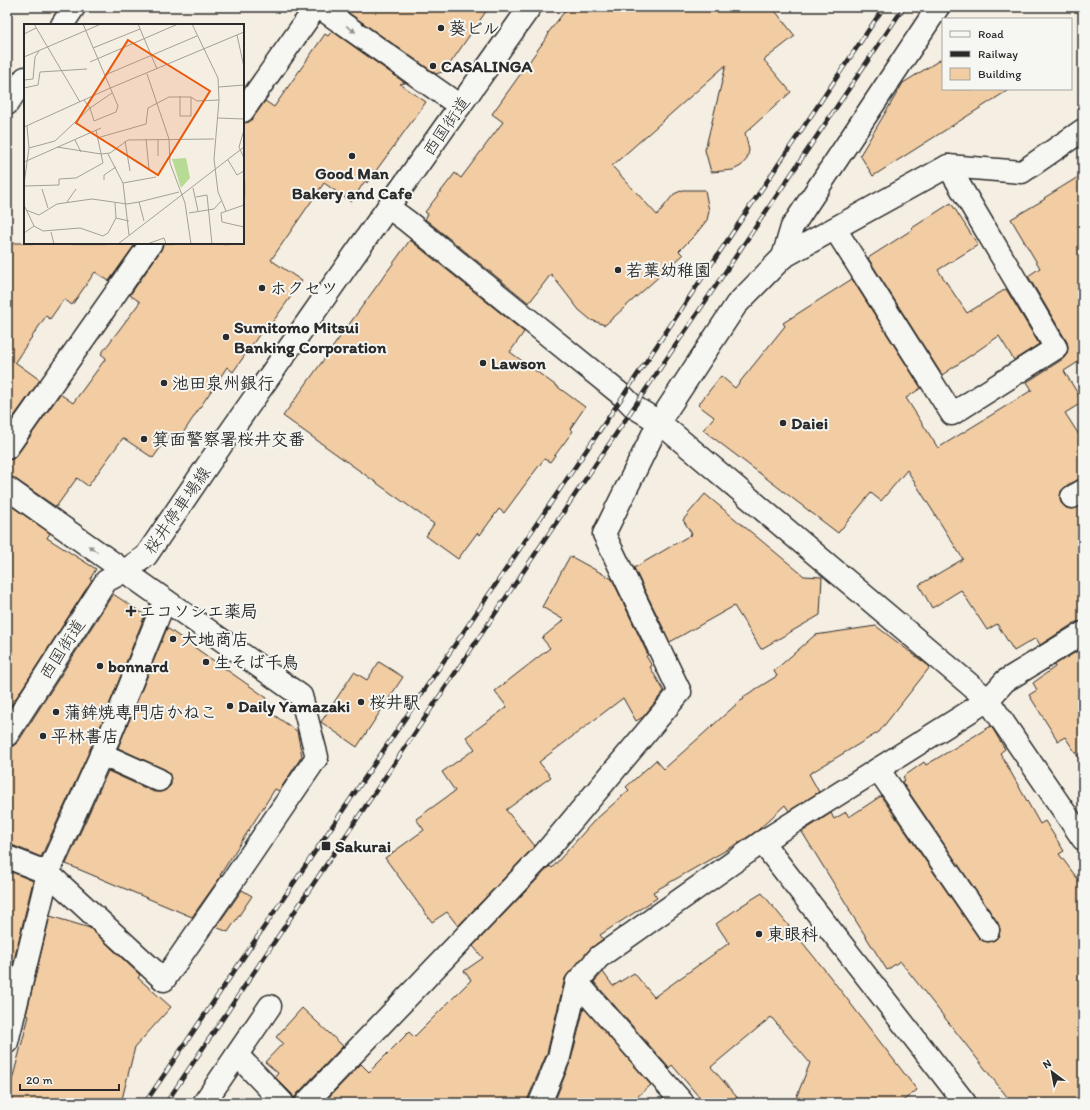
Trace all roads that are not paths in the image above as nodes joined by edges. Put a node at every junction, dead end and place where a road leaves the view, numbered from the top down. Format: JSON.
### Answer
{"nodes":[{"id":1,"x":74,"y":7,"type":"edge"},
{"id":2,"x":317,"y":7,"type":"edge"},
{"id":3,"x":530,"y":7,"type":"edge"},
{"id":4,"x":938,"y":7,"type":"edge"},
{"id":5,"x":63,"y":24,"type":"edge"},
{"id":6,"x":24,"y":79,"type":"edge"},
{"id":7,"x":7,"y":104,"type":"edge"},
{"id":8,"x":460,"y":106,"type":"junction"},
{"id":9,"x":244,"y":110,"type":"edge"},
{"id":10,"x":1081,"y":136,"type":"edge"},
{"id":11,"x":948,"y":166,"type":"junction"},
{"id":12,"x":388,"y":207,"type":"junction"},
{"id":13,"x":835,"y":229,"type":"junction"},
{"id":14,"x":150,"y":244,"type":"edge"},
{"id":15,"x":783,"y":257,"type":"junction"},
{"id":16,"x":659,"y":422,"type":"junction"},
{"id":17,"x":7,"y":448,"type":"edge"},
{"id":18,"x":7,"y":488,"type":"edge"},
{"id":19,"x":125,"y":572,"type":"junction"},
{"id":20,"x":165,"y":600,"type":"junction"},
{"id":21,"x":1083,"y":633,"type":"edge"},
{"id":22,"x":988,"y":700,"type":"junction"},
{"id":23,"x":7,"y":734,"type":"edge"},
{"id":24,"x":102,"y":754,"type":"junction"},
{"id":25,"x":878,"y":769,"type":"junction"},
{"id":26,"x":159,"y":780,"type":"dead end"},
{"id":27,"x":1083,"y":839,"type":"edge"},
{"id":28,"x":762,"y":842,"type":"junction"},
{"id":29,"x":7,"y":857,"type":"edge"},
{"id":30,"x":48,"y":873,"type":"junction"},
{"id":31,"x":988,"y":930,"type":"dead end"},
{"id":32,"x":577,"y":982,"type":"junction"},
{"id":33,"x":270,"y":1006,"type":"dead end"},
{"id":34,"x":7,"y":1042,"type":"edge"},
{"id":35,"x":236,"y":1055,"type":"junction"},
{"id":36,"x":204,"y":1103,"type":"edge"},
{"id":37,"x":283,"y":1103,"type":"edge"},
{"id":38,"x":306,"y":1103,"type":"edge"},
{"id":39,"x":540,"y":1103,"type":"edge"},
{"id":40,"x":683,"y":1103,"type":"edge"},
{"id":41,"x":965,"y":1103,"type":"edge"}],
"edges":[{"from":1,"to":5,"type":"street"},
{"from":2,"to":8,"type":"street","one_way":true},
{"from":2,"to":9,"type":"street"},
{"from":3,"to":8,"type":"street","name":"西国街道"},
{"from":4,"to":15,"type":"street"},
{"from":6,"to":7,"type":"street"},
{"from":8,"to":12,"type":"street","name":"西国街道"},
{"from":10,"to":11,"type":"street"},
{"from":11,"to":13,"type":"street"},
{"from":11,"to":13,"type":"street"},
{"from":12,"to":16,"type":"street"},
{"from":12,"to":19,"type":"street","name":"桜井停車場線"},
{"from":13,"to":15,"type":"street"},
{"from":14,"to":17,"type":"street"},
{"from":15,"to":16,"type":"street"},
{"from":16,"to":22,"type":"street"},
{"from":16,"to":38,"type":"street"},
{"from":19,"to":18,"type":"street","one_way":true},
{"from":19,"to":20,"type":"street"},
{"from":19,"to":23,"type":"street","name":"西国街道"},
{"from":20,"to":24,"type":"street"},
{"from":20,"to":30,"type":"street"},
{"from":21,"to":22,"type":"street"},
{"from":22,"to":25,"type":"street"},
{"from":22,"to":27,"type":"street"},
{"from":24,"to":26,"type":"street"},
{"from":24,"to":30,"type":"street"},
{"from":25,"to":28,"type":"street"},
{"from":25,"to":31,"type":"street"},
{"from":28,"to":32,"type":"street"},
{"from":28,"to":41,"type":"street"},
{"from":29,"to":30,"type":"street"},
{"from":30,"to":34,"type":"street"},
{"from":32,"to":39,"type":"street"},
{"from":32,"to":40,"type":"street"},
{"from":33,"to":35,"type":"street"},
{"from":35,"to":36,"type":"street"},
{"from":35,"to":37,"type":"street"}]}
